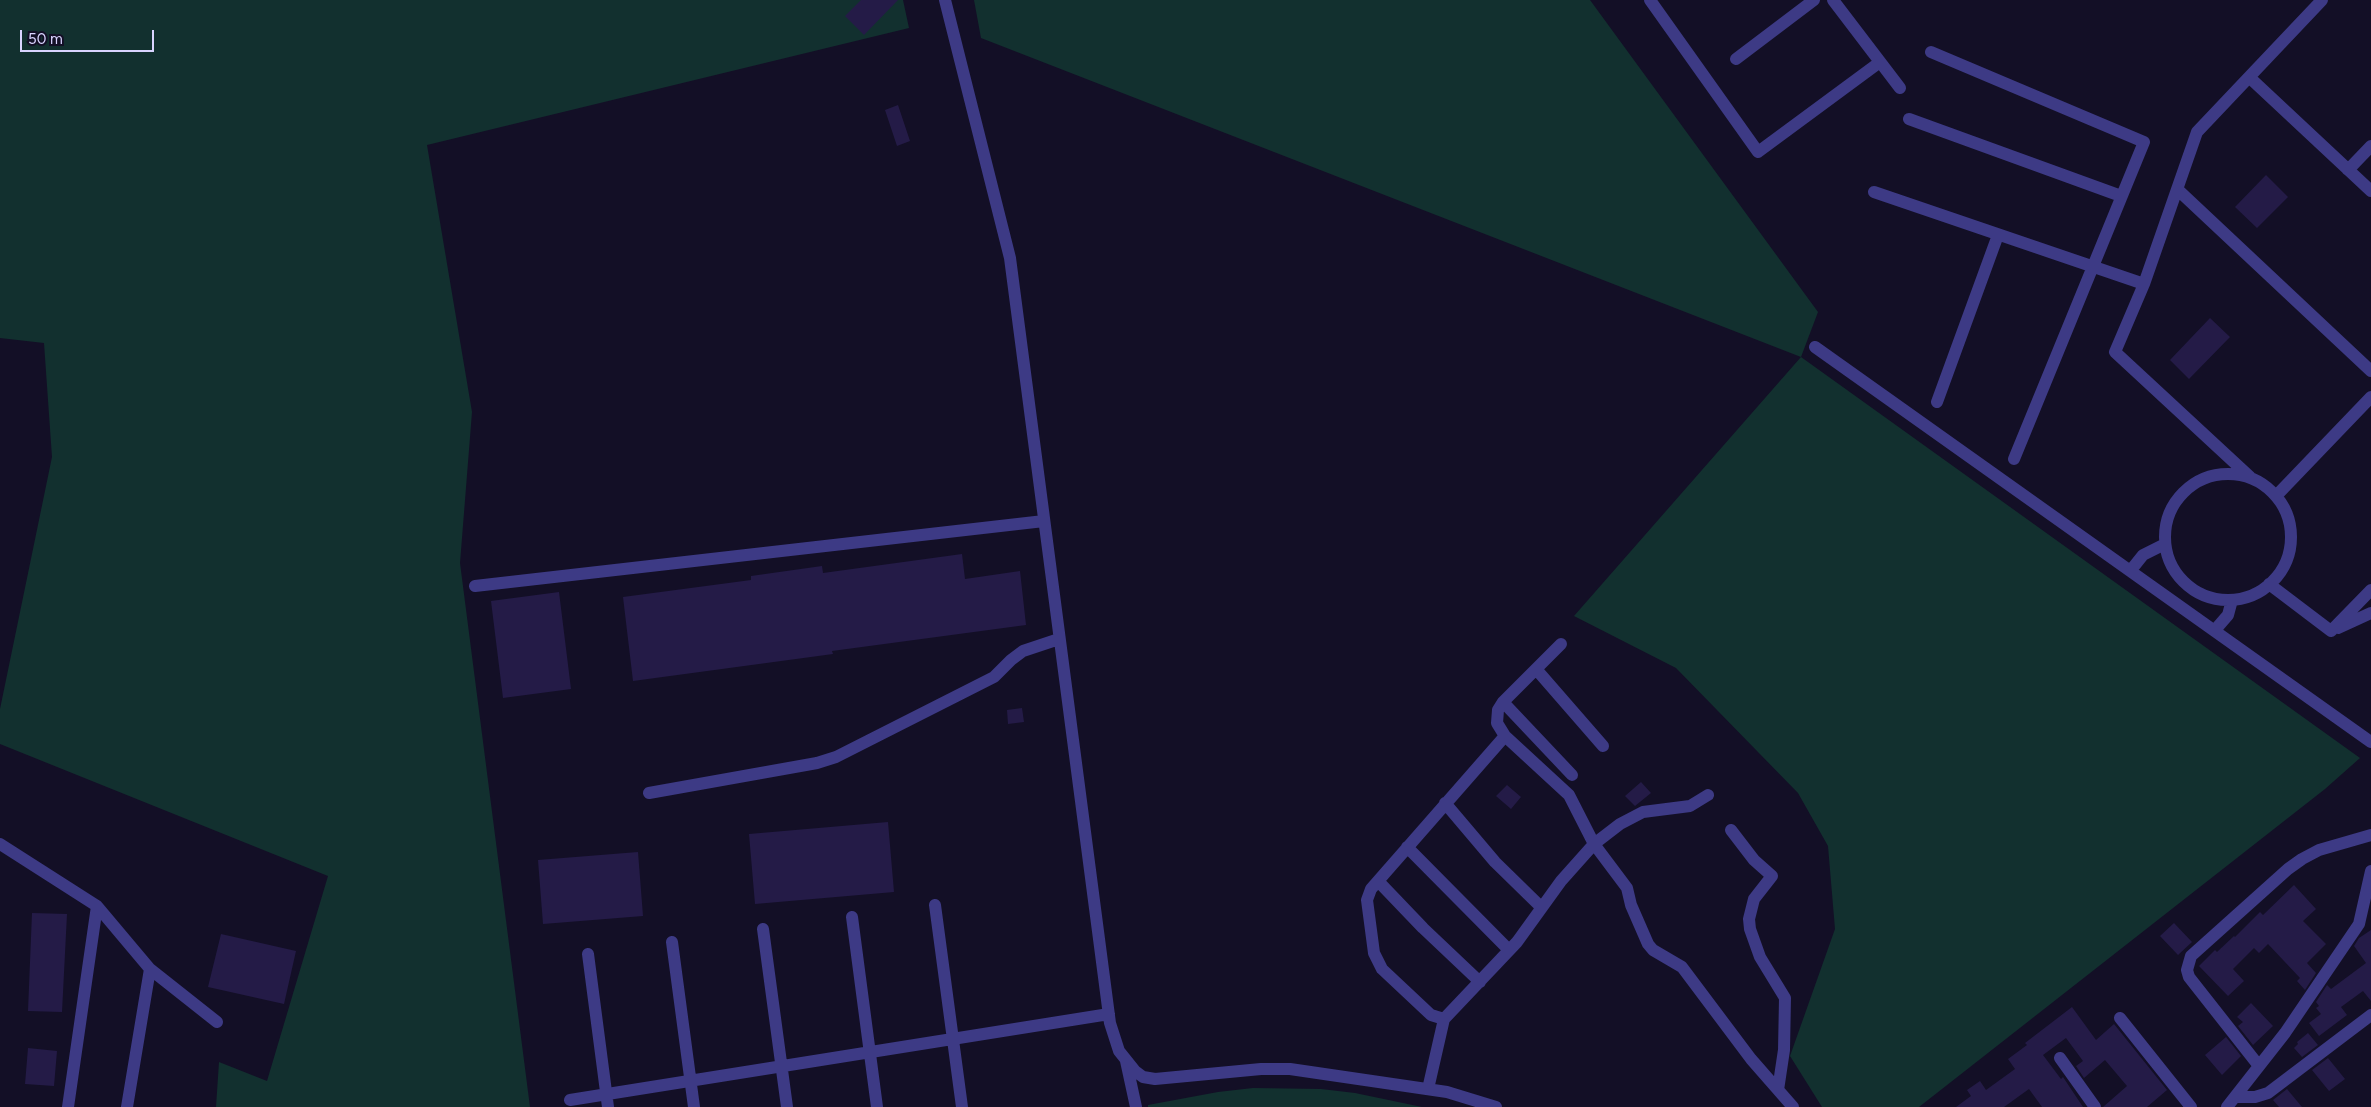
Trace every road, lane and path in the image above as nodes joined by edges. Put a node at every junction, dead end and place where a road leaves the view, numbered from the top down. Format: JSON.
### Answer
{"nodes":[{"id":1,"x":945,"y":0,"type":"edge"},
{"id":2,"x":1650,"y":0,"type":"edge"},
{"id":3,"x":1814,"y":0,"type":"edge"},
{"id":4,"x":1833,"y":0,"type":"edge"},
{"id":5,"x":2322,"y":0,"type":"edge"},
{"id":6,"x":1931,"y":52,"type":"dead end"},
{"id":7,"x":1736,"y":59,"type":"dead end"},
{"id":8,"x":1880,"y":62,"type":"junction"},
{"id":9,"x":2249,"y":77,"type":"junction"},
{"id":10,"x":1900,"y":88,"type":"dead end"},
{"id":11,"x":1909,"y":119,"type":"dead end"},
{"id":12,"x":2371,"y":146,"type":"edge"},
{"id":13,"x":2348,"y":170,"type":"junction"},
{"id":14,"x":2178,"y":188,"type":"junction"},
{"id":15,"x":2371,"y":191,"type":"edge"},
{"id":16,"x":1874,"y":192,"type":"dead end"},
{"id":17,"x":2121,"y":196,"type":"junction"},
{"id":18,"x":1998,"y":235,"type":"junction"},
{"id":19,"x":2092,"y":267,"type":"junction"},
{"id":20,"x":2144,"y":284,"type":"junction"},
{"id":21,"x":1815,"y":347,"type":"dead end"},
{"id":22,"x":2371,"y":371,"type":"edge"},
{"id":23,"x":2371,"y":397,"type":"edge"},
{"id":24,"x":1937,"y":402,"type":"dead end"},
{"id":25,"x":2014,"y":459,"type":"dead end"},
{"id":26,"x":2250,"y":477,"type":"junction"},
{"id":27,"x":2276,"y":496,"type":"junction"},
{"id":28,"x":1044,"y":522,"type":"junction"},
{"id":29,"x":2165,"y":544,"type":"junction"},
{"id":30,"x":2131,"y":570,"type":"junction"},
{"id":31,"x":2269,"y":584,"type":"junction"},
{"id":32,"x":475,"y":586,"type":"dead end"},
{"id":33,"x":2371,"y":590,"type":"edge"},
{"id":34,"x":2232,"y":600,"type":"junction"},
{"id":35,"x":2371,"y":613,"type":"edge"},
{"id":36,"x":2214,"y":630,"type":"junction"},
{"id":37,"x":2331,"y":631,"type":"junction"},
{"id":38,"x":1060,"y":640,"type":"junction"},
{"id":39,"x":1561,"y":644,"type":"dead end"},
{"id":40,"x":1536,"y":669,"type":"junction"},
{"id":41,"x":1503,"y":702,"type":"junction"},
{"id":42,"x":1505,"y":736,"type":"junction"},
{"id":43,"x":2371,"y":742,"type":"edge"},
{"id":44,"x":1603,"y":746,"type":"dead end"},
{"id":45,"x":1572,"y":775,"type":"dead end"},
{"id":46,"x":649,"y":793,"type":"dead end"},
{"id":47,"x":1708,"y":795,"type":"dead end"},
{"id":48,"x":1445,"y":803,"type":"junction"},
{"id":49,"x":1731,"y":830,"type":"dead end"},
{"id":50,"x":2371,"y":835,"type":"edge"},
{"id":51,"x":0,"y":844,"type":"edge"},
{"id":52,"x":1594,"y":844,"type":"junction"},
{"id":53,"x":1407,"y":847,"type":"junction"},
{"id":54,"x":2371,"y":871,"type":"edge"},
{"id":55,"x":1378,"y":881,"type":"junction"},
{"id":56,"x":935,"y":905,"type":"dead end"},
{"id":57,"x":97,"y":906,"type":"junction"},
{"id":58,"x":1541,"y":908,"type":"junction"},
{"id":59,"x":852,"y":917,"type":"dead end"},
{"id":60,"x":763,"y":930,"type":"dead end"},
{"id":61,"x":672,"y":942,"type":"dead end"},
{"id":62,"x":1509,"y":950,"type":"junction"},
{"id":63,"x":588,"y":954,"type":"dead end"},
{"id":64,"x":150,"y":969,"type":"junction"},
{"id":65,"x":1480,"y":982,"type":"junction"},
{"id":66,"x":1109,"y":1014,"type":"junction"},
{"id":67,"x":2371,"y":1014,"type":"edge"},
{"id":68,"x":2120,"y":1018,"type":"dead end"},
{"id":69,"x":1444,"y":1019,"type":"junction"},
{"id":70,"x":217,"y":1022,"type":"dead end"},
{"id":71,"x":953,"y":1039,"type":"junction"},
{"id":72,"x":870,"y":1052,"type":"junction"},
{"id":73,"x":2060,"y":1058,"type":"dead end"},
{"id":74,"x":1126,"y":1060,"type":"junction"},
{"id":75,"x":782,"y":1066,"type":"junction"},
{"id":76,"x":2259,"y":1066,"type":"junction"},
{"id":77,"x":691,"y":1080,"type":"junction"},
{"id":78,"x":1428,"y":1089,"type":"junction"},
{"id":79,"x":1778,"y":1090,"type":"junction"},
{"id":80,"x":570,"y":1100,"type":"dead end"},
{"id":81,"x":607,"y":1100,"type":"edge"},
{"id":82,"x":2231,"y":1102,"type":"edge"},
{"id":83,"x":68,"y":1107,"type":"edge"},
{"id":84,"x":127,"y":1107,"type":"edge"},
{"id":85,"x":694,"y":1107,"type":"edge"},
{"id":86,"x":787,"y":1107,"type":"edge"},
{"id":87,"x":877,"y":1107,"type":"edge"},
{"id":88,"x":962,"y":1107,"type":"edge"},
{"id":89,"x":1136,"y":1107,"type":"edge"},
{"id":90,"x":1496,"y":1107,"type":"edge"},
{"id":91,"x":1792,"y":1107,"type":"edge"},
{"id":92,"x":2095,"y":1107,"type":"edge"},
{"id":93,"x":2191,"y":1107,"type":"edge"}],
"edges":[{"from":1,"to":28,"type":"street"},
{"from":2,"to":8,"type":"street"},
{"from":3,"to":7,"type":"street"},
{"from":4,"to":8,"type":"street"},
{"from":5,"to":9,"type":"street"},
{"from":6,"to":17,"type":"street"},
{"from":8,"to":10,"type":"street"},
{"from":9,"to":13,"type":"street"},
{"from":9,"to":14,"type":"street"},
{"from":11,"to":17,"type":"street"},
{"from":12,"to":13,"type":"street"},
{"from":13,"to":15,"type":"street"},
{"from":14,"to":20,"type":"street"},
{"from":14,"to":22,"type":"street"},
{"from":16,"to":18,"type":"street"},
{"from":17,"to":19,"type":"street"},
{"from":18,"to":19,"type":"street"},
{"from":18,"to":24,"type":"street"},
{"from":19,"to":20,"type":"street"},
{"from":19,"to":25,"type":"street"},
{"from":20,"to":26,"type":"street"},
{"from":21,"to":30,"type":"street"},
{"from":23,"to":27,"type":"street"},
{"from":26,"to":27,"type":"street"},
{"from":26,"to":29,"type":"street"},
{"from":27,"to":31,"type":"street"},
{"from":28,"to":32,"type":"street"},
{"from":28,"to":38,"type":"street"},
{"from":29,"to":30,"type":"street"},
{"from":29,"to":34,"type":"street"},
{"from":30,"to":36,"type":"street"},
{"from":31,"to":34,"type":"street"},
{"from":31,"to":37,"type":"street"},
{"from":33,"to":37,"type":"street"},
{"from":34,"to":36,"type":"street"},
{"from":35,"to":37,"type":"street"},
{"from":36,"to":43,"type":"street"},
{"from":38,"to":46,"type":"street"},
{"from":38,"to":66,"type":"street"},
{"from":39,"to":40,"type":"street"},
{"from":40,"to":41,"type":"street"},
{"from":40,"to":44,"type":"street"},
{"from":41,"to":42,"type":"street"},
{"from":41,"to":45,"type":"street"},
{"from":42,"to":48,"type":"street"},
{"from":42,"to":52,"type":"street"},
{"from":47,"to":52,"type":"street"},
{"from":48,"to":53,"type":"street"},
{"from":48,"to":58,"type":"street"},
{"from":49,"to":79,"type":"street"},
{"from":50,"to":76,"type":"street"},
{"from":51,"to":57,"type":"street"},
{"from":52,"to":58,"type":"street"},
{"from":52,"to":79,"type":"street"},
{"from":53,"to":55,"type":"street"},
{"from":53,"to":62,"type":"street"},
{"from":54,"to":76,"type":"street"},
{"from":55,"to":65,"type":"street"},
{"from":55,"to":69,"type":"street"},
{"from":56,"to":71,"type":"street"},
{"from":57,"to":64,"type":"street"},
{"from":57,"to":83,"type":"street"},
{"from":58,"to":62,"type":"street"},
{"from":59,"to":72,"type":"street"},
{"from":60,"to":75,"type":"street"},
{"from":61,"to":77,"type":"street"},
{"from":62,"to":65,"type":"street"},
{"from":63,"to":81,"type":"street"},
{"from":64,"to":70,"type":"street"},
{"from":64,"to":84,"type":"street"},
{"from":65,"to":69,"type":"street"},
{"from":66,"to":71,"type":"street"},
{"from":66,"to":74,"type":"street"},
{"from":67,"to":82,"type":"street"},
{"from":68,"to":93,"type":"street"},
{"from":69,"to":78,"type":"street"},
{"from":71,"to":72,"type":"street"},
{"from":71,"to":88,"type":"street"},
{"from":72,"to":75,"type":"street"},
{"from":72,"to":87,"type":"street"},
{"from":73,"to":92,"type":"street"},
{"from":74,"to":78,"type":"street"},
{"from":74,"to":89,"type":"street"},
{"from":75,"to":77,"type":"street"},
{"from":75,"to":86,"type":"street"},
{"from":76,"to":82,"type":"street"},
{"from":77,"to":81,"type":"street"},
{"from":77,"to":85,"type":"street"},
{"from":78,"to":90,"type":"street"},
{"from":79,"to":91,"type":"street"},
{"from":80,"to":81,"type":"street"}]}
